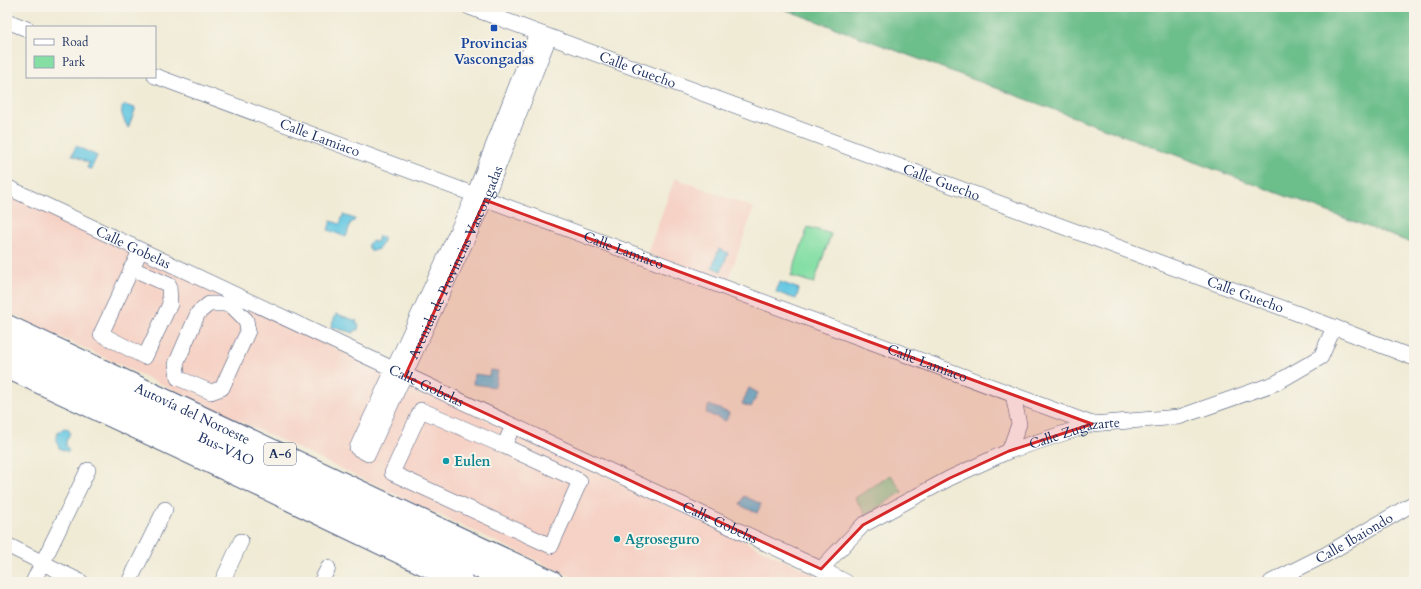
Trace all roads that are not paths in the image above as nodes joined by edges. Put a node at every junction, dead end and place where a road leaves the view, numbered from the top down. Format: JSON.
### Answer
{"nodes":[{"id":1,"x":470,"y":7,"type":"edge"},
{"id":2,"x":7,"y":21,"type":"edge"},
{"id":3,"x":26,"y":29,"type":"edge"},
{"id":4,"x":543,"y":35,"type":"junction"},
{"id":5,"x":156,"y":76,"type":"edge"},
{"id":6,"x":7,"y":187,"type":"edge"},
{"id":7,"x":479,"y":197,"type":"junction"},
{"id":8,"x":140,"y":251,"type":"junction"},
{"id":9,"x":131,"y":268,"type":"junction"},
{"id":10,"x":231,"y":300,"type":"junction"},
{"id":11,"x":7,"y":326,"type":"edge"},
{"id":12,"x":1334,"y":327,"type":"junction"},
{"id":13,"x":7,"y":346,"type":"edge"},
{"id":14,"x":1414,"y":358,"type":"edge"},
{"id":15,"x":7,"y":367,"type":"edge"},
{"id":16,"x":399,"y":373,"type":"junction"},
{"id":17,"x":1012,"y":395,"type":"junction"},
{"id":18,"x":1092,"y":424,"type":"junction"},
{"id":19,"x":513,"y":426,"type":"junction"},
{"id":20,"x":504,"y":446,"type":"junction"},
{"id":21,"x":1008,"y":451,"type":"junction"},
{"id":22,"x":88,"y":470,"type":"dead end"},
{"id":23,"x":1414,"y":503,"type":"edge"},
{"id":24,"x":165,"y":510,"type":"dead end"},
{"id":25,"x":241,"y":541,"type":"dead end"},
{"id":26,"x":7,"y":546,"type":"edge"},
{"id":27,"x":42,"y":563,"type":"junction"},
{"id":28,"x":328,"y":568,"type":"dead end"},
{"id":29,"x":821,"y":569,"type":"junction"},
{"id":30,"x":33,"y":582,"type":"edge"},
{"id":31,"x":81,"y":582,"type":"edge"},
{"id":32,"x":129,"y":582,"type":"edge"},
{"id":33,"x":222,"y":582,"type":"edge"},
{"id":34,"x":321,"y":582,"type":"edge"},
{"id":35,"x":462,"y":582,"type":"edge"},
{"id":36,"x":511,"y":582,"type":"edge"},
{"id":37,"x":552,"y":582,"type":"edge"},
{"id":38,"x":846,"y":582,"type":"edge"},
{"id":39,"x":1271,"y":582,"type":"edge"}],
"edges":[{"from":1,"to":4,"type":"street","name":"Calle Guecho"},
{"from":2,"to":3,"type":"street"},
{"from":4,"to":7,"type":"street","name":"Avenida de Provincias Vascongadas"},
{"from":4,"to":12,"type":"street","name":"Calle Guecho"},
{"from":5,"to":7,"type":"street","name":"Calle Lamiaco"},
{"from":6,"to":8,"type":"street","name":"Calle Gobelas"},
{"from":7,"to":16,"type":"street","name":"Avenida de Provincias Vascongadas"},
{"from":7,"to":17,"type":"street","name":"Calle Lamiaco"},
{"from":8,"to":9,"type":"street"},
{"from":8,"to":10,"type":"street","name":"Calle Gobelas"},
{"from":9,"to":9,"type":"street"},
{"from":10,"to":10,"type":"street"},
{"from":10,"to":16,"type":"street","name":"Calle Gobelas"},
{"from":11,"to":37,"type":"highway","name":"Autovía del Noroeste","number":"A-6"},
{"from":12,"to":14,"type":"street","name":"Calle Guecho"},
{"from":12,"to":18,"type":"street","name":"Calle Zugazarte"},
{"from":13,"to":36,"type":"highway","name":"Bus-VAO"},
{"from":15,"to":35,"type":"highway","number":"A-6"},
{"from":16,"to":19,"type":"street","name":"Calle Gobelas"},
{"from":17,"to":18,"type":"street","name":"Calle Lamiaco"},
{"from":17,"to":21,"type":"street"},
{"from":18,"to":21,"type":"street","name":"Calle Zugazarte"},
{"from":19,"to":20,"type":"street"},
{"from":19,"to":29,"type":"street","name":"Calle Gobelas"},
{"from":20,"to":20,"type":"street"},
{"from":21,"to":29,"type":"street","name":"Calle Zugazarte"},
{"from":22,"to":27,"type":"street"},
{"from":23,"to":39,"type":"street","name":"Calle Ibaiondo"},
{"from":24,"to":32,"type":"street"},
{"from":25,"to":33,"type":"street"},
{"from":26,"to":27,"type":"street"},
{"from":27,"to":30,"type":"street"},
{"from":27,"to":31,"type":"street"},
{"from":28,"to":34,"type":"street"},
{"from":29,"to":38,"type":"street","name":"Calle Gobelas"}]}
